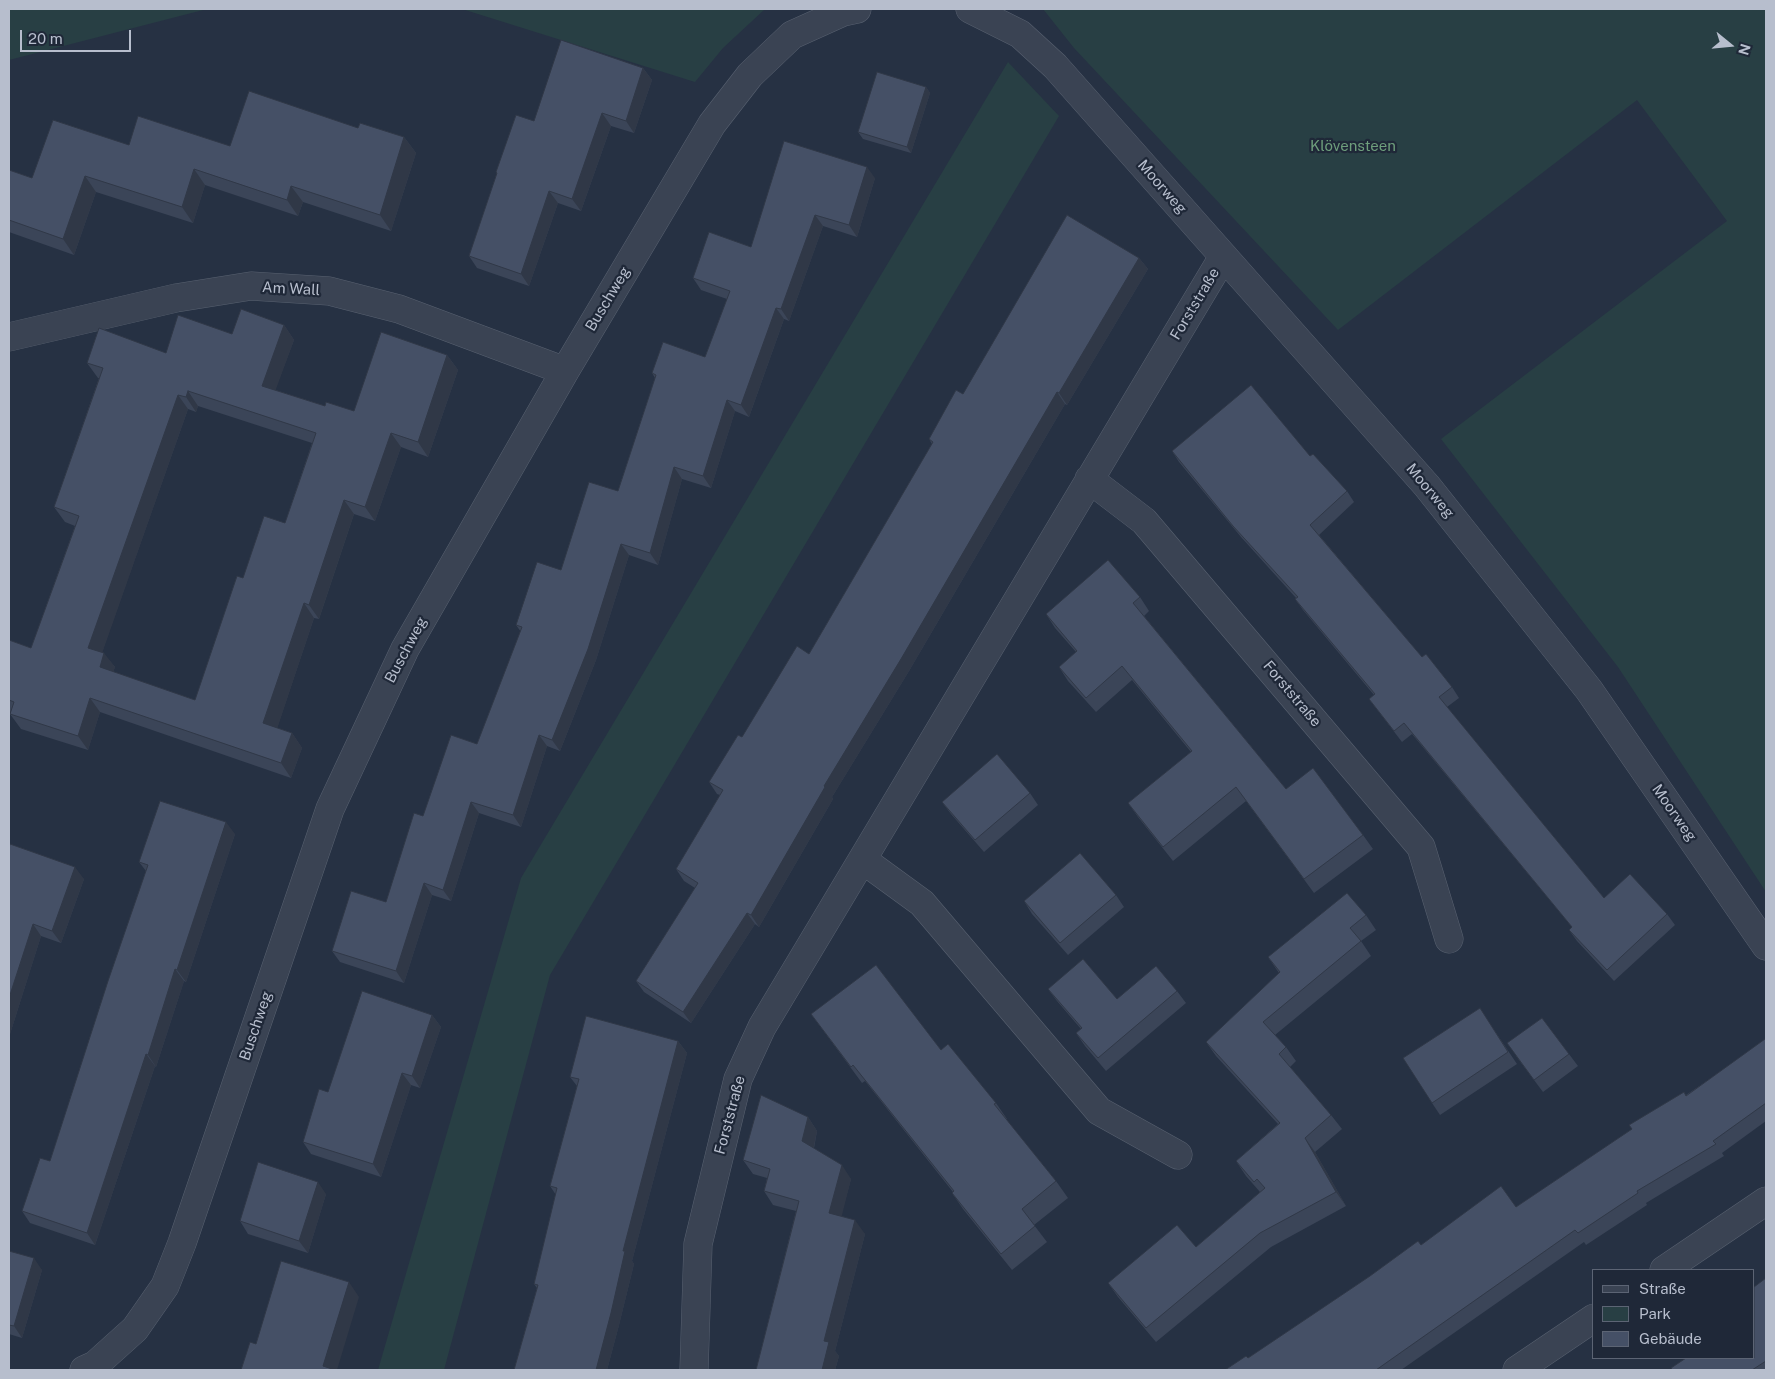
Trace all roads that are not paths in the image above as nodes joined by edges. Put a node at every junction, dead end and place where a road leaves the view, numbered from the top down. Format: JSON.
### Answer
{"nodes":[{"id":1,"x":857,"y":9,"type":"edge"},
{"id":2,"x":970,"y":9,"type":"edge"},
{"id":3,"x":1223,"y":256,"type":"junction"},
{"id":4,"x":9,"y":337,"type":"edge"},
{"id":5,"x":566,"y":371,"type":"junction"},
{"id":6,"x":1089,"y":479,"type":"junction"},
{"id":7,"x":863,"y":860,"type":"junction"},
{"id":8,"x":1449,"y":939,"type":"dead end"},
{"id":9,"x":1766,"y":946,"type":"edge"},
{"id":10,"x":1178,"y":1155,"type":"dead end"},
{"id":11,"x":1766,"y":1201,"type":"edge"},
{"id":12,"x":1665,"y":1269,"type":"edge"},
{"id":13,"x":1592,"y":1319,"type":"edge"},
{"id":14,"x":84,"y":1370,"type":"edge"},
{"id":15,"x":694,"y":1370,"type":"edge"},
{"id":16,"x":1517,"y":1370,"type":"edge"}],
"edges":[{"from":1,"to":5,"type":"street","name":"Buschweg"},
{"from":2,"to":3,"type":"street","name":"Moorweg"},
{"from":3,"to":6,"type":"street","name":"Forststraße"},
{"from":3,"to":9,"type":"street","name":"Moorweg"},
{"from":4,"to":5,"type":"street","name":"Am Wall"},
{"from":5,"to":14,"type":"street","name":"Buschweg"},
{"from":6,"to":7,"type":"street","name":"Forststraße"},
{"from":6,"to":8,"type":"street","name":"Forststraße"},
{"from":7,"to":10,"type":"street"},
{"from":7,"to":15,"type":"street","name":"Forststraße"},
{"from":11,"to":12,"type":"street"},
{"from":13,"to":16,"type":"street"}]}
